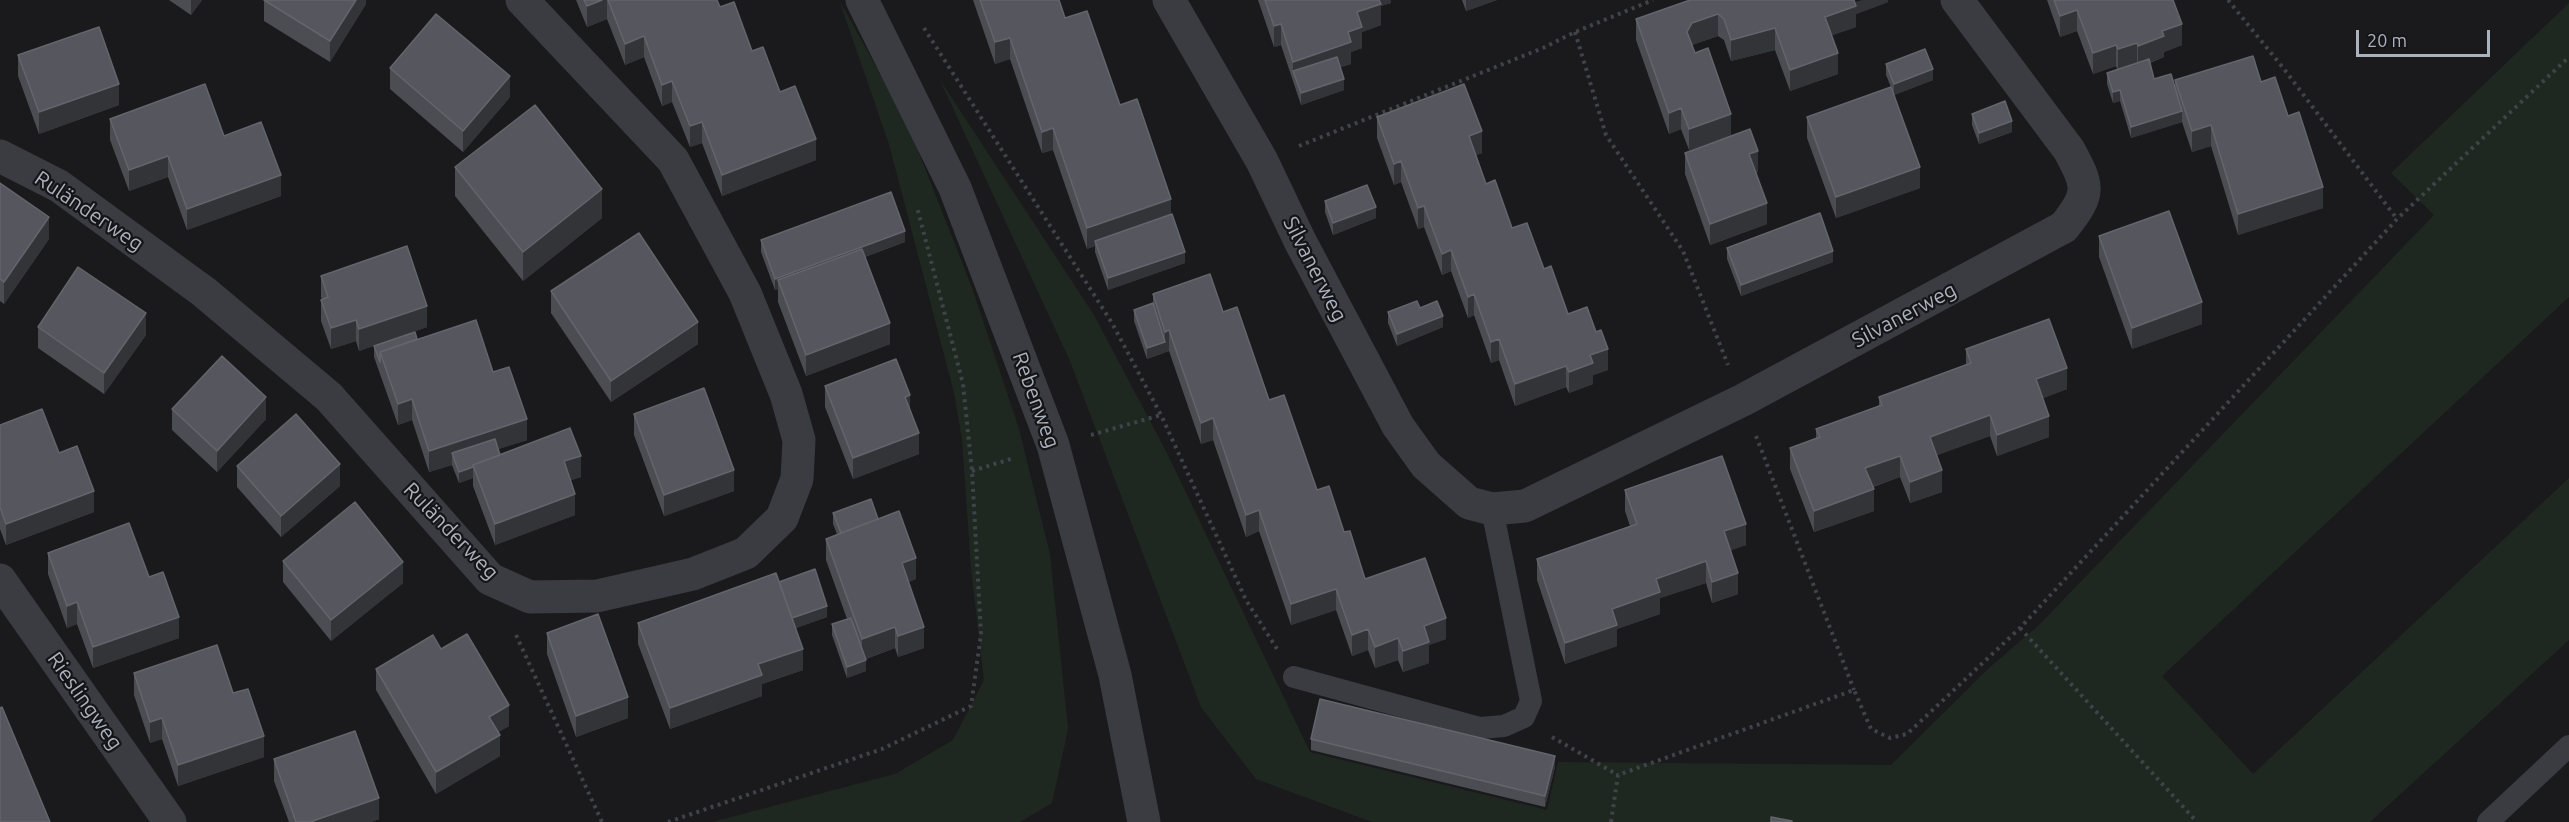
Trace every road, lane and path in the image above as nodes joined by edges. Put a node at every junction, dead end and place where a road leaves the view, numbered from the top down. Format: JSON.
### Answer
{"nodes":[{"id":1,"x":522,"y":0,"type":"edge"},
{"id":2,"x":862,"y":0,"type":"edge"},
{"id":3,"x":1169,"y":0,"type":"edge"},
{"id":4,"x":1653,"y":0,"type":"edge"},
{"id":5,"x":1957,"y":0,"type":"edge"},
{"id":6,"x":2228,"y":0,"type":"edge"},
{"id":7,"x":919,"y":20,"type":"dead end"},
{"id":8,"x":1575,"y":32,"type":"junction"},
{"id":9,"x":2569,"y":57,"type":"edge"},
{"id":10,"x":0,"y":156,"type":"edge"},
{"id":11,"x":1262,"y":161,"type":"junction"},
{"id":12,"x":913,"y":197,"type":"dead end"},
{"id":13,"x":2397,"y":219,"type":"junction"},
{"id":14,"x":1743,"y":400,"type":"junction"},
{"id":15,"x":1492,"y":509,"type":"junction"},
{"id":16,"x":490,"y":579,"type":"junction"},
{"id":17,"x":0,"y":580,"type":"edge"},
{"id":18,"x":2020,"y":628,"type":"junction"},
{"id":19,"x":1294,"y":677,"type":"joint"},
{"id":20,"x":1854,"y":690,"type":"junction"},
{"id":21,"x":1524,"y":717,"type":"junction"},
{"id":22,"x":2569,"y":746,"type":"edge"},
{"id":23,"x":1618,"y":775,"type":"junction"},
{"id":24,"x":170,"y":822,"type":"edge"},
{"id":25,"x":602,"y":822,"type":"edge"},
{"id":26,"x":668,"y":822,"type":"edge"},
{"id":27,"x":1144,"y":822,"type":"edge"},
{"id":28,"x":1611,"y":822,"type":"edge"},
{"id":29,"x":2198,"y":822,"type":"edge"},
{"id":30,"x":2488,"y":822,"type":"edge"}],
"edges":[{"from":1,"to":16,"type":"street","name":"Ruländerweg"},
{"from":2,"to":27,"type":"street","name":"Rebenweg"},
{"from":3,"to":11,"type":"street","name":"Silvanerweg"},
{"from":4,"to":8,"type":"path"},
{"from":5,"to":14,"type":"street","name":"Silvanerweg"},
{"from":6,"to":13,"type":"path"},
{"from":7,"to":19,"type":"path"},
{"from":8,"to":11,"type":"path"},
{"from":8,"to":14,"type":"path"},
{"from":9,"to":13,"type":"path"},
{"from":10,"to":16,"type":"street","name":"Ruländerweg"},
{"from":11,"to":15,"type":"street","name":"Silvanerweg"},
{"from":12,"to":26,"type":"path"},
{"from":13,"to":18,"type":"path"},
{"from":14,"to":15,"type":"street","name":"Silvanerweg"},
{"from":14,"to":20,"type":"path"},
{"from":15,"to":21,"type":"lane"},
{"from":16,"to":25,"type":"path"},
{"from":17,"to":24,"type":"street","name":"Rieslingweg"},
{"from":18,"to":20,"type":"path"},
{"from":18,"to":29,"type":"path"},
{"from":19,"to":21,"type":"lane"},
{"from":20,"to":23,"type":"path"},
{"from":21,"to":23,"type":"path"},
{"from":22,"to":30,"type":"lane"},
{"from":23,"to":28,"type":"path"}]}
